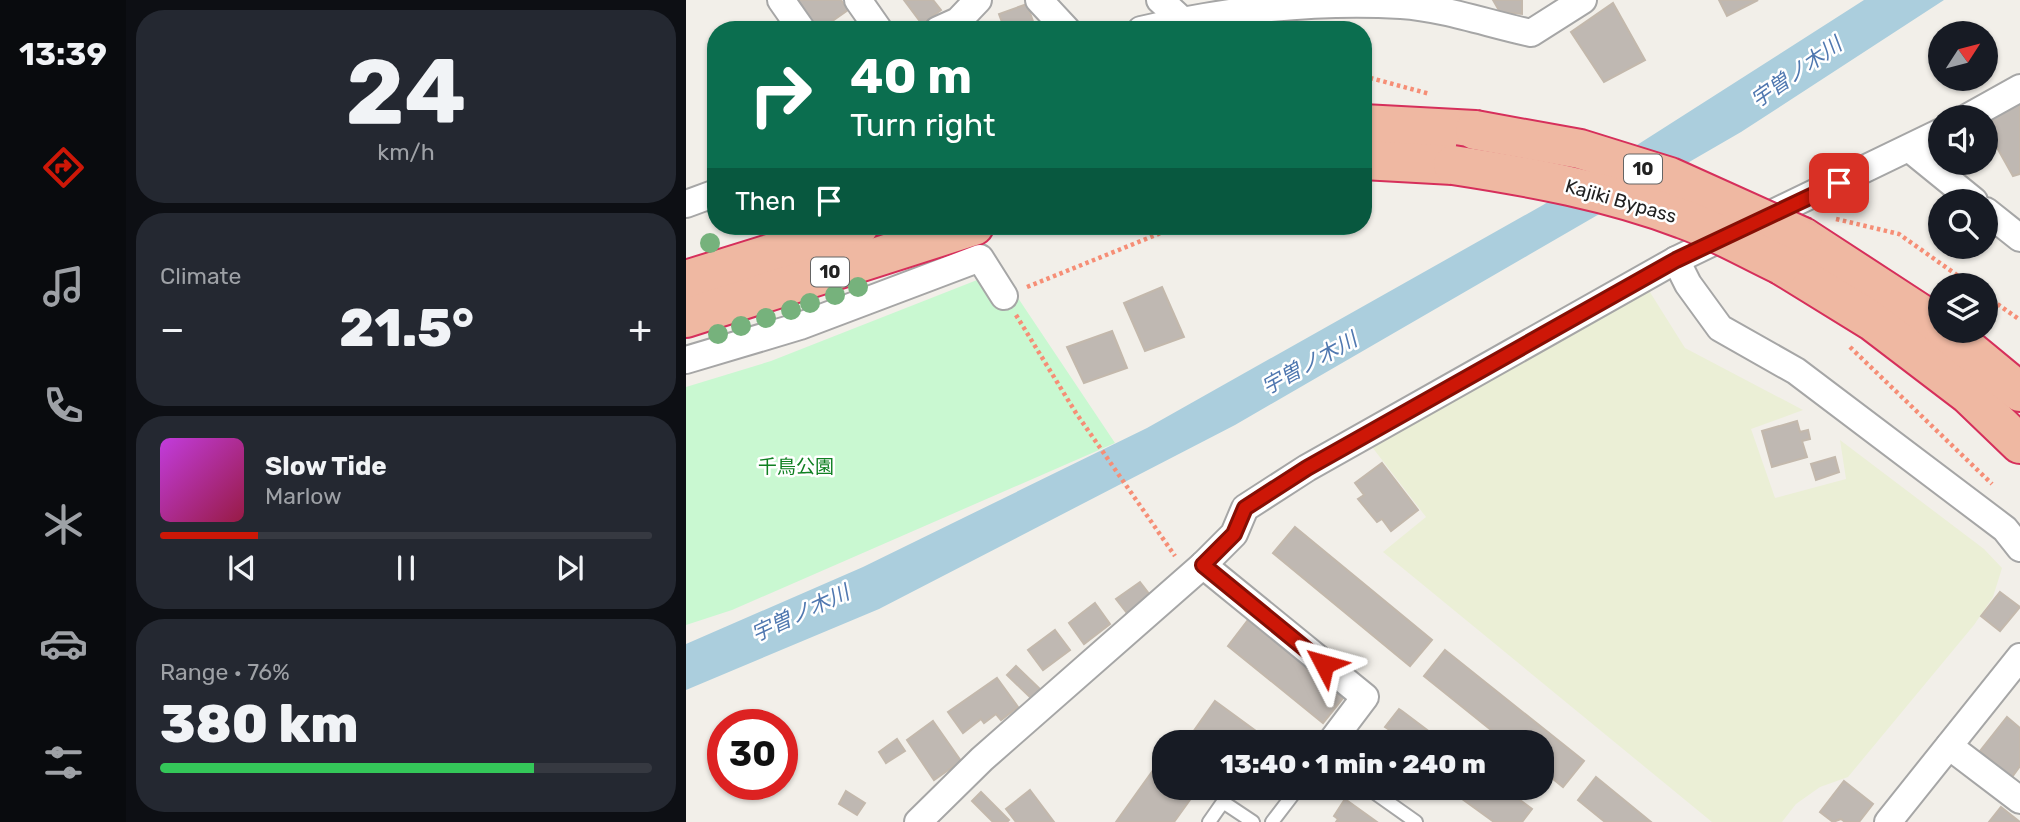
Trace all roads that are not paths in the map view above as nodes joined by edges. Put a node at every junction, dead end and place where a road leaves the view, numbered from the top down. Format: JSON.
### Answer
{"nodes":[{"id":1,"x":781,"y":0,"type":"edge"},
{"id":2,"x":858,"y":0,"type":"edge"},
{"id":3,"x":978,"y":0,"type":"edge"},
{"id":4,"x":1039,"y":0,"type":"edge"},
{"id":5,"x":1160,"y":0,"type":"edge"},
{"id":6,"x":1583,"y":0,"type":"edge"},
{"id":7,"x":1182,"y":20,"type":"junction"},
{"id":8,"x":796,"y":21,"type":"edge"},
{"id":9,"x":873,"y":21,"type":"edge"},
{"id":10,"x":958,"y":21,"type":"edge"},
{"id":11,"x":1059,"y":21,"type":"edge"},
{"id":12,"x":1178,"y":21,"type":"edge"},
{"id":13,"x":2020,"y":89,"type":"edge"},
{"id":14,"x":1990,"y":105,"type":"edge"},
{"id":15,"x":1372,"y":124,"type":"edge"},
{"id":16,"x":1928,"y":139,"type":"edge"},
{"id":17,"x":1910,"y":149,"type":"junction"},
{"id":18,"x":1372,"y":160,"type":"edge"},
{"id":19,"x":1960,"y":189,"type":"edge"},
{"id":20,"x":707,"y":196,"type":"edge"},
{"id":21,"x":686,"y":204,"type":"edge"},
{"id":22,"x":1998,"y":221,"type":"edge"},
{"id":23,"x":830,"y":235,"type":"edge"},
{"id":24,"x":946,"y":235,"type":"edge"},
{"id":25,"x":2020,"y":238,"type":"edge"},
{"id":26,"x":1803,"y":240,"type":"junction"},
{"id":27,"x":1676,"y":260,"type":"junction"},
{"id":28,"x":686,"y":280,"type":"edge"},
{"id":29,"x":1004,"y":296,"type":"road end"},
{"id":30,"x":686,"y":318,"type":"edge"},
{"id":31,"x":1928,"y":319,"type":"edge"},
{"id":32,"x":1961,"y":343,"type":"edge"},
{"id":33,"x":686,"y":360,"type":"edge"},
{"id":34,"x":2020,"y":392,"type":"edge"},
{"id":35,"x":2020,"y":444,"type":"edge"},
{"id":36,"x":2020,"y":548,"type":"edge"},
{"id":37,"x":1203,"y":565,"type":"junction"},
{"id":38,"x":2020,"y":656,"type":"edge"},
{"id":39,"x":1340,"y":730,"type":"edge"},
{"id":40,"x":1949,"y":746,"type":"junction"},
{"id":41,"x":1289,"y":800,"type":"edge"},
{"id":42,"x":1385,"y":800,"type":"edge"},
{"id":43,"x":2020,"y":800,"type":"edge"},
{"id":44,"x":918,"y":822,"type":"edge"},
{"id":45,"x":1209,"y":822,"type":"edge"},
{"id":46,"x":1253,"y":822,"type":"edge"},
{"id":47,"x":1272,"y":822,"type":"edge"},
{"id":48,"x":1416,"y":822,"type":"edge"},
{"id":49,"x":1888,"y":822,"type":"edge"}],
"edges":[{"from":1,"to":8,"type":"street"},
{"from":2,"to":9,"type":"street"},
{"from":3,"to":10,"type":"street"},
{"from":4,"to":11,"type":"street"},
{"from":5,"to":7,"type":"street"},
{"from":6,"to":7,"type":"street"},
{"from":7,"to":12,"type":"street"},
{"from":13,"to":14,"type":"street"},
{"from":15,"to":26,"type":"highway","name":"Kajiki Bypass","number":"10","bridge":true},
{"from":16,"to":17,"type":"street"},
{"from":17,"to":19,"type":"street"},
{"from":17,"to":27,"type":"street"},
{"from":18,"to":26,"type":"highway","name":"Kajiki Bypass","number":"10","bridge":true},
{"from":20,"to":21,"type":"street"},
{"from":22,"to":25,"type":"street"},
{"from":23,"to":28,"type":"highway","number":"10"},
{"from":24,"to":30,"type":"highway","number":"10"},
{"from":26,"to":31,"type":"highway","name":"Kajiki Bypass","number":"10"},
{"from":26,"to":35,"type":"highway","name":"Kajiki Bypass","number":"10"},
{"from":27,"to":36,"type":"street"},
{"from":27,"to":37,"type":"street"},
{"from":29,"to":33,"type":"street"},
{"from":32,"to":34,"type":"highway"},
{"from":37,"to":39,"type":"street"},
{"from":37,"to":44,"type":"street"},
{"from":38,"to":40,"type":"street"},
{"from":40,"to":43,"type":"street"},
{"from":40,"to":49,"type":"street"},
{"from":41,"to":47,"type":"lane"},
{"from":42,"to":48,"type":"lane"},
{"from":45,"to":46,"type":"lane"}]}
